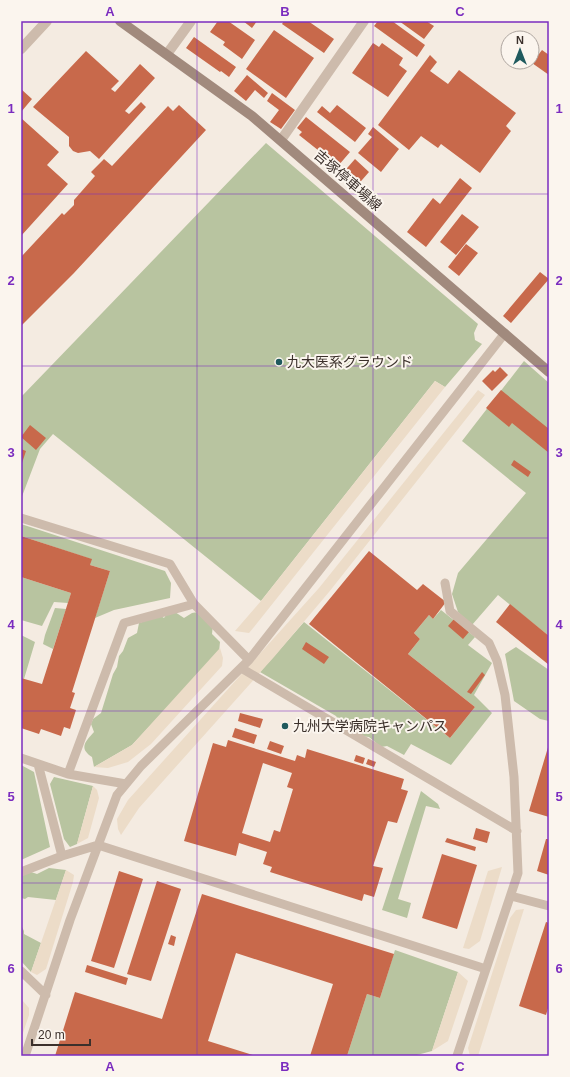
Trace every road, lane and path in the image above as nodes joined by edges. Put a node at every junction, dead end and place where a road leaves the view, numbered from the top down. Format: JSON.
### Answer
{"nodes":[{"id":1,"x":46,"y":21,"type":"edge"},
{"id":2,"x":120,"y":21,"type":"edge"},
{"id":3,"x":191,"y":21,"type":"edge"},
{"id":4,"x":364,"y":21,"type":"edge"},
{"id":5,"x":21,"y":49,"type":"edge"},
{"id":6,"x":167,"y":54,"type":"junction"},
{"id":7,"x":281,"y":140,"type":"junction"},
{"id":8,"x":505,"y":332,"type":"junction"},
{"id":9,"x":549,"y":372,"type":"edge"},
{"id":10,"x":21,"y":518,"type":"edge"},
{"id":11,"x":445,"y":583,"type":"dead end"},
{"id":12,"x":194,"y":604,"type":"junction"},
{"id":13,"x":249,"y":660,"type":"junction"},
{"id":14,"x":241,"y":668,"type":"junction"},
{"id":15,"x":21,"y":758,"type":"edge"},
{"id":16,"x":38,"y":764,"type":"junction"},
{"id":17,"x":68,"y":774,"type":"junction"},
{"id":18,"x":126,"y":784,"type":"junction"},
{"id":19,"x":517,"y":831,"type":"junction"},
{"id":20,"x":98,"y":846,"type":"junction"},
{"id":21,"x":62,"y":856,"type":"junction"},
{"id":22,"x":21,"y":872,"type":"edge"},
{"id":23,"x":511,"y":896,"type":"junction"},
{"id":24,"x":549,"y":906,"type":"edge"},
{"id":25,"x":486,"y":969,"type":"junction"},
{"id":26,"x":21,"y":971,"type":"edge"},
{"id":27,"x":46,"y":994,"type":"junction"},
{"id":28,"x":25,"y":1056,"type":"edge"},
{"id":29,"x":457,"y":1056,"type":"edge"}],
"edges":[{"from":1,"to":5,"type":"street"},
{"from":2,"to":6,"type":"main road","name":"吉塚停車場線"},
{"from":3,"to":6,"type":"street"},
{"from":4,"to":7,"type":"street"},
{"from":6,"to":7,"type":"main road","name":"吉塚停車場線"},
{"from":7,"to":8,"type":"main road","name":"吉塚停車場線"},
{"from":8,"to":9,"type":"main road","name":"吉塚停車場線"},
{"from":8,"to":13,"type":"lane"},
{"from":10,"to":12,"type":"lane"},
{"from":11,"to":19,"type":"lane"},
{"from":12,"to":13,"type":"lane"},
{"from":12,"to":17,"type":"lane"},
{"from":13,"to":14,"type":"lane"},
{"from":14,"to":18,"type":"lane"},
{"from":14,"to":19,"type":"lane"},
{"from":15,"to":16,"type":"lane"},
{"from":16,"to":17,"type":"lane"},
{"from":16,"to":21,"type":"lane"},
{"from":17,"to":18,"type":"lane"},
{"from":18,"to":20,"type":"lane"},
{"from":19,"to":23,"type":"lane"},
{"from":20,"to":21,"type":"lane"},
{"from":20,"to":25,"type":"lane"},
{"from":20,"to":27,"type":"lane"},
{"from":21,"to":22,"type":"lane"},
{"from":23,"to":24,"type":"lane"},
{"from":23,"to":25,"type":"lane"},
{"from":25,"to":29,"type":"lane"},
{"from":26,"to":27,"type":"lane"},
{"from":27,"to":28,"type":"lane"}]}
